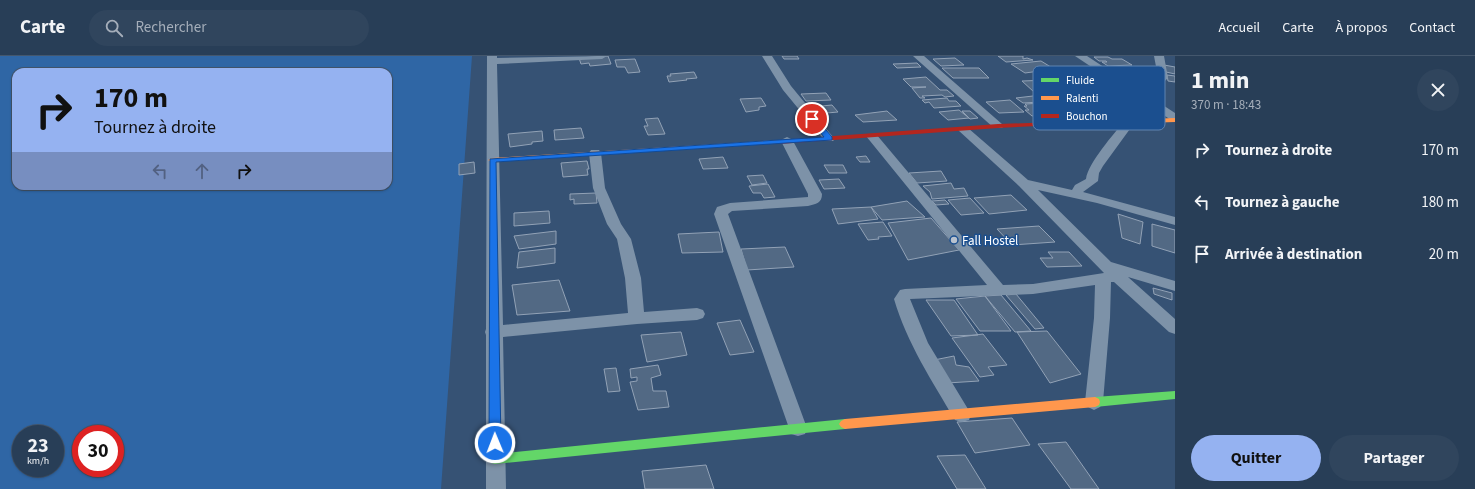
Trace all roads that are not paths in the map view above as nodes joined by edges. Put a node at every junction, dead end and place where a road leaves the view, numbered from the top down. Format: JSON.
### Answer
{"nodes":[{"id":1,"x":602,"y":56,"type":"edge"},
{"id":2,"x":767,"y":56,"type":"edge"},
{"id":3,"x":918,"y":56,"type":"edge"},
{"id":4,"x":1080,"y":56,"type":"edge"},
{"id":5,"x":1159,"y":56,"type":"edge"},
{"id":6,"x":492,"y":59,"type":"edge"},
{"id":7,"x":1096,"y":66,"type":"edge"},
{"id":8,"x":1160,"y":66,"type":"edge"},
{"id":9,"x":1165,"y":112,"type":"edge"},
{"id":10,"x":1175,"y":119,"type":"edge"},
{"id":11,"x":1165,"y":120,"type":"edge"},
{"id":12,"x":1033,"y":125,"type":"edge"},
{"id":13,"x":998,"y":126,"type":"junction"},
{"id":14,"x":964,"y":130,"type":"junction"},
{"id":15,"x":1123,"y":130,"type":"edge"},
{"id":16,"x":872,"y":136,"type":"junction"},
{"id":17,"x":830,"y":139,"type":"junction"},
{"id":18,"x":787,"y":141,"type":"junction"},
{"id":19,"x":595,"y":153,"type":"junction"},
{"id":20,"x":492,"y":160,"type":"junction"},
{"id":21,"x":1024,"y":183,"type":"junction"},
{"id":22,"x":1074,"y":194,"type":"junction"},
{"id":23,"x":1175,"y":222,"type":"edge"},
{"id":24,"x":1109,"y":274,"type":"junction"},
{"id":25,"x":1172,"y":283,"type":"edge"},
{"id":26,"x":999,"y":290,"type":"junction"},
{"id":27,"x":697,"y":314,"type":"dead end"},
{"id":28,"x":636,"y":318,"type":"junction"},
{"id":29,"x":1175,"y":328,"type":"edge"},
{"id":30,"x":493,"y":332,"type":"junction"},
{"id":31,"x":1175,"y":395,"type":"edge"},
{"id":32,"x":1094,"y":402,"type":"junction"},
{"id":33,"x":962,"y":414,"type":"junction"},
{"id":34,"x":798,"y":428,"type":"junction"},
{"id":35,"x":495,"y":459,"type":"junction"},
{"id":36,"x":496,"y":489,"type":"edge"}],
"edges":[{"from":1,"to":6,"type":"street"},
{"from":2,"to":17,"type":"street"},
{"from":3,"to":13,"type":"street"},
{"from":4,"to":7,"type":"street"},
{"from":5,"to":8,"type":"street"},
{"from":6,"to":20,"type":"street"},
{"from":9,"to":10,"type":"street"},
{"from":10,"to":11,"type":"street"},
{"from":12,"to":13,"type":"street"},
{"from":13,"to":14,"type":"street"},
{"from":14,"to":16,"type":"street"},
{"from":14,"to":21,"type":"street"},
{"from":15,"to":22,"type":"street"},
{"from":16,"to":17,"type":"street"},
{"from":16,"to":26,"type":"street"},
{"from":17,"to":18,"type":"street"},
{"from":18,"to":19,"type":"street"},
{"from":18,"to":34,"type":"street"},
{"from":19,"to":20,"type":"street"},
{"from":19,"to":28,"type":"street"},
{"from":20,"to":30,"type":"street"},
{"from":21,"to":22,"type":"street"},
{"from":21,"to":24,"type":"street"},
{"from":22,"to":23,"type":"street"},
{"from":24,"to":25,"type":"street"},
{"from":24,"to":26,"type":"street"},
{"from":24,"to":29,"type":"street"},
{"from":24,"to":32,"type":"street"},
{"from":26,"to":33,"type":"street"},
{"from":27,"to":28,"type":"street"},
{"from":28,"to":30,"type":"street"},
{"from":30,"to":35,"type":"street"},
{"from":31,"to":32,"type":"street"},
{"from":32,"to":33,"type":"street"},
{"from":33,"to":34,"type":"street"},
{"from":34,"to":35,"type":"street"},
{"from":35,"to":36,"type":"street"}]}
